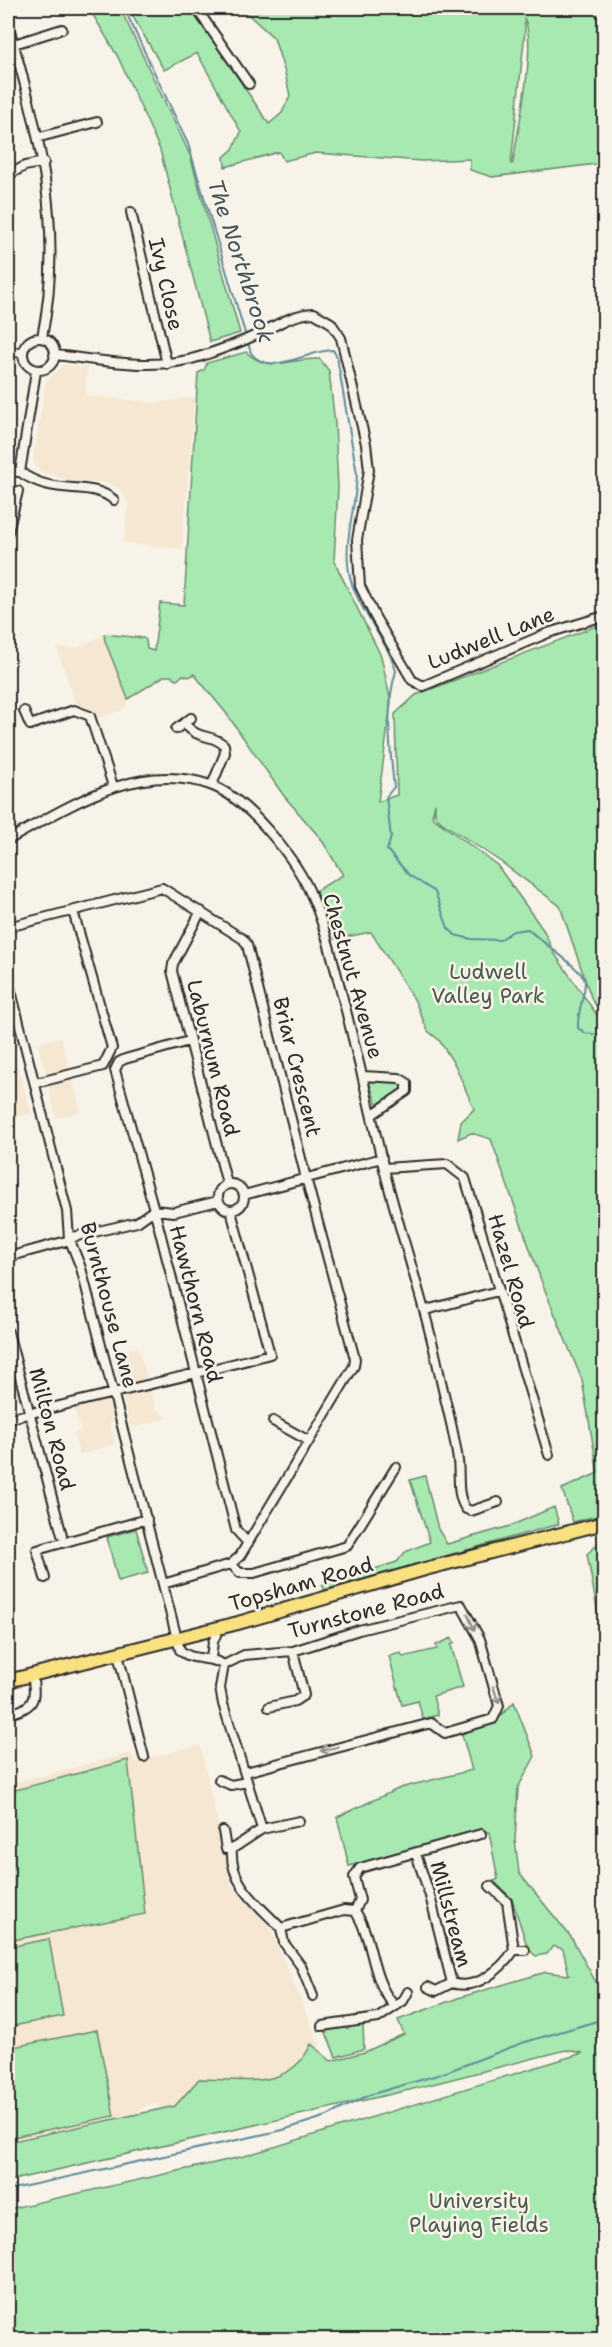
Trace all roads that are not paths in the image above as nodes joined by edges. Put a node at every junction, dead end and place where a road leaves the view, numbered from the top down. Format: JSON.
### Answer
{"nodes":[{"id":1,"x":196,"y":8,"type":"edge"},
{"id":2,"x":8,"y":24,"type":"edge"},
{"id":3,"x":62,"y":28,"type":"dead end"},
{"id":4,"x":14,"y":44,"type":"junction"},
{"id":5,"x":249,"y":84,"type":"dead end"},
{"id":6,"x":97,"y":122,"type":"dead end"},
{"id":7,"x":40,"y":137,"type":"junction"},
{"id":8,"x":44,"y":162,"type":"junction"},
{"id":9,"x":8,"y":175,"type":"edge"},
{"id":10,"x":131,"y":212,"type":"dead end"},
{"id":11,"x":42,"y":337,"type":"junction"},
{"id":12,"x":8,"y":351,"type":"edge"},
{"id":13,"x":23,"y":353,"type":"junction"},
{"id":14,"x":54,"y":355,"type":"junction"},
{"id":15,"x":167,"y":364,"type":"junction"},
{"id":16,"x":36,"y":371,"type":"junction"},
{"id":17,"x":8,"y":472,"type":"edge"},
{"id":18,"x":20,"y":472,"type":"junction"},
{"id":19,"x":18,"y":491,"type":"dead end"},
{"id":20,"x":114,"y":500,"type":"dead end"},
{"id":21,"x":8,"y":532,"type":"edge"},
{"id":22,"x":604,"y":616,"type":"edge"},
{"id":23,"x":24,"y":711,"type":"dead end"},
{"id":24,"x":176,"y":729,"type":"dead end"},
{"id":25,"x":212,"y":785,"type":"junction"},
{"id":26,"x":113,"y":786,"type":"junction"},
{"id":27,"x":8,"y":840,"type":"edge"},
{"id":28,"x":201,"y":910,"type":"junction"},
{"id":29,"x":73,"y":911,"type":"junction"},
{"id":30,"x":8,"y":927,"type":"edge"},
{"id":31,"x":8,"y":979,"type":"edge"},
{"id":32,"x":189,"y":1041,"type":"junction"},
{"id":33,"x":363,"y":1076,"type":"junction"},
{"id":34,"x":36,"y":1083,"type":"junction"},
{"id":35,"x":373,"y":1114,"type":"junction"},
{"id":36,"x":382,"y":1158,"type":"junction"},
{"id":37,"x":384,"y":1168,"type":"junction"},
{"id":38,"x":306,"y":1178,"type":"junction"},
{"id":39,"x":227,"y":1184,"type":"junction"},
{"id":40,"x":244,"y":1195,"type":"junction"},
{"id":41,"x":218,"y":1201,"type":"junction"},
{"id":42,"x":154,"y":1210,"type":"junction"},
{"id":43,"x":231,"y":1211,"type":"junction"},
{"id":44,"x":70,"y":1239,"type":"junction"},
{"id":45,"x":8,"y":1257,"type":"edge"},
{"id":46,"x":498,"y":1291,"type":"junction"},
{"id":47,"x":426,"y":1310,"type":"junction"},
{"id":48,"x":8,"y":1335,"type":"edge"},
{"id":49,"x":195,"y":1375,"type":"junction"},
{"id":50,"x":114,"y":1392,"type":"junction"},
{"id":51,"x":28,"y":1414,"type":"junction"},
{"id":52,"x":8,"y":1419,"type":"edge"},
{"id":53,"x":273,"y":1421,"type":"dead end"},
{"id":54,"x":309,"y":1441,"type":"junction"},
{"id":55,"x":549,"y":1455,"type":"dead end"},
{"id":56,"x":396,"y":1467,"type":"dead end"},
{"id":57,"x":498,"y":1502,"type":"dead end"},
{"id":58,"x":147,"y":1519,"type":"junction"},
{"id":59,"x":604,"y":1523,"type":"edge"},
{"id":60,"x":62,"y":1535,"type":"dead end"},
{"id":61,"x":248,"y":1543,"type":"junction"},
{"id":62,"x":231,"y":1564,"type":"junction"},
{"id":63,"x":45,"y":1578,"type":"dead end"},
{"id":64,"x":163,"y":1584,"type":"junction"},
{"id":65,"x":219,"y":1628,"type":"junction"},
{"id":66,"x":177,"y":1639,"type":"junction"},
{"id":67,"x":293,"y":1651,"type":"junction"},
{"id":68,"x":118,"y":1654,"type":"junction"},
{"id":69,"x":211,"y":1658,"type":"junction"},
{"id":70,"x":224,"y":1665,"type":"junction"},
{"id":71,"x":32,"y":1675,"type":"junction"},
{"id":72,"x":8,"y":1681,"type":"edge"},
{"id":73,"x":269,"y":1707,"type":"dead end"},
{"id":74,"x":8,"y":1714,"type":"edge"},
{"id":75,"x":384,"y":1724,"type":"dead end"},
{"id":76,"x":386,"y":1735,"type":"junction"},
{"id":77,"x":144,"y":1757,"type":"dead end"},
{"id":78,"x":246,"y":1772,"type":"junction"},
{"id":79,"x":219,"y":1780,"type":"dead end"},
{"id":80,"x":247,"y":1782,"type":"junction"},
{"id":81,"x":299,"y":1821,"type":"dead end"},
{"id":82,"x":262,"y":1829,"type":"junction"},
{"id":83,"x":223,"y":1831,"type":"dead end"},
{"id":84,"x":481,"y":1834,"type":"dead end"},
{"id":85,"x":229,"y":1849,"type":"junction"},
{"id":86,"x":416,"y":1854,"type":"junction"},
{"id":87,"x":490,"y":1887,"type":"dead end"},
{"id":88,"x":355,"y":1911,"type":"junction"},
{"id":89,"x":281,"y":1928,"type":"junction"},
{"id":90,"x":514,"y":1950,"type":"junction"},
{"id":91,"x":525,"y":1950,"type":"dead end"},
{"id":92,"x":452,"y":1983,"type":"junction"},
{"id":93,"x":428,"y":1987,"type":"dead end"},
{"id":94,"x":408,"y":1992,"type":"dead end"},
{"id":95,"x":313,"y":1996,"type":"dead end"},
{"id":96,"x":394,"y":2005,"type":"junction"},
{"id":97,"x":322,"y":2026,"type":"dead end"}],
"edges":[{"from":1,"to":5,"type":"street"},
{"from":2,"to":4,"type":"street"},
{"from":3,"to":4,"type":"street"},
{"from":4,"to":7,"type":"street"},
{"from":6,"to":7,"type":"street"},
{"from":7,"to":8,"type":"street"},
{"from":8,"to":9,"type":"street"},
{"from":8,"to":11,"type":"street"},
{"from":10,"to":15,"type":"street","name":"Ivy Close"},
{"from":11,"to":13,"type":"street"},
{"from":11,"to":14,"type":"street"},
{"from":12,"to":13,"type":"street"},
{"from":13,"to":16,"type":"street"},
{"from":14,"to":15,"type":"street","name":"Ludwell Lane"},
{"from":14,"to":16,"type":"street"},
{"from":15,"to":22,"type":"street","name":"Ludwell Lane"},
{"from":16,"to":18,"type":"street"},
{"from":17,"to":18,"type":"street"},
{"from":18,"to":20,"type":"street"},
{"from":19,"to":21,"type":"street"},
{"from":23,"to":26,"type":"street"},
{"from":24,"to":25,"type":"street"},
{"from":25,"to":26,"type":"street","name":"Chestnut Avenue"},
{"from":25,"to":33,"type":"street","name":"Chestnut Avenue"},
{"from":26,"to":27,"type":"street","name":"Chestnut Avenue"},
{"from":28,"to":29,"type":"street","name":"Briar Crescent"},
{"from":28,"to":32,"type":"street","name":"Laburnum Road"},
{"from":28,"to":38,"type":"street","name":"Briar Crescent"},
{"from":29,"to":30,"type":"street","name":"Briar Crescent"},
{"from":29,"to":34,"type":"street"},
{"from":31,"to":34,"type":"street","name":"Burnthouse Lane"},
{"from":32,"to":39,"type":"street","name":"Laburnum Road"},
{"from":32,"to":42,"type":"street","name":"Hawthorn Road"},
{"from":33,"to":35,"type":"street","name":"Chestnut Avenue"},
{"from":33,"to":35,"type":"street","name":"Chestnut Avenue"},
{"from":34,"to":44,"type":"street","name":"Burnthouse Lane"},
{"from":35,"to":36,"type":"street","name":"Chestnut Avenue"},
{"from":36,"to":37,"type":"street","name":"Chestnut Avenue"},
{"from":36,"to":38,"type":"street"},
{"from":37,"to":46,"type":"street","name":"Hazel Road"},
{"from":37,"to":47,"type":"street","name":"Chestnut Avenue"},
{"from":38,"to":40,"type":"street"},
{"from":38,"to":54,"type":"street","name":"Briar Crescent"},
{"from":39,"to":40,"type":"street"},
{"from":39,"to":41,"type":"street"},
{"from":40,"to":43,"type":"street"},
{"from":41,"to":42,"type":"street"},
{"from":41,"to":43,"type":"street"},
{"from":42,"to":44,"type":"street"},
{"from":42,"to":49,"type":"street","name":"Hawthorn Road"},
{"from":43,"to":49,"type":"street"},
{"from":44,"to":45,"type":"street"},
{"from":44,"to":50,"type":"street","name":"Burnthouse Lane"},
{"from":46,"to":47,"type":"street"},
{"from":46,"to":55,"type":"street","name":"Hazel Road"},
{"from":47,"to":57,"type":"street","name":"Chestnut Avenue"},
{"from":48,"to":51,"type":"street","name":"Milton Road"},
{"from":49,"to":50,"type":"street"},
{"from":49,"to":61,"type":"street","name":"Hawthorn Road"},
{"from":50,"to":51,"type":"street"},
{"from":50,"to":58,"type":"street","name":"Burnthouse Lane"},
{"from":51,"to":52,"type":"street"},
{"from":51,"to":60,"type":"street","name":"Milton Road"},
{"from":53,"to":54,"type":"street"},
{"from":54,"to":61,"type":"street","name":"Briar Crescent"},
{"from":56,"to":62,"type":"street"},
{"from":58,"to":63,"type":"street"},
{"from":58,"to":64,"type":"street","name":"Burnthouse Lane"},
{"from":59,"to":65,"type":"main road","name":"Topsham Road"},
{"from":61,"to":62,"type":"street","name":"Briar Crescent"},
{"from":62,"to":64,"type":"street"},
{"from":64,"to":66,"type":"street","name":"Burnthouse Lane"},
{"from":65,"to":66,"type":"main road","name":"Topsham Road"},
{"from":65,"to":69,"type":"street"},
{"from":66,"to":68,"type":"main road","name":"Topsham Road"},
{"from":66,"to":69,"type":"street"},
{"from":67,"to":70,"type":"street","name":"Turnstone Road"},
{"from":67,"to":73,"type":"street"},
{"from":67,"to":76,"type":"street","name":"Turnstone Road","one_way":true},
{"from":68,"to":71,"type":"main road","name":"Topsham Road"},
{"from":68,"to":77,"type":"street"},
{"from":69,"to":70,"type":"street"},
{"from":70,"to":78,"type":"street"},
{"from":71,"to":72,"type":"main road","name":"Topsham Road"},
{"from":71,"to":74,"type":"street"},
{"from":75,"to":76,"type":"street"},
{"from":76,"to":78,"type":"street","name":"Turnstone Road","one_way":true},
{"from":78,"to":80,"type":"street"},
{"from":79,"to":80,"type":"street"},
{"from":80,"to":82,"type":"street"},
{"from":81,"to":82,"type":"street"},
{"from":82,"to":85,"type":"street"},
{"from":83,"to":85,"type":"street"},
{"from":84,"to":86,"type":"street"},
{"from":85,"to":89,"type":"street"},
{"from":86,"to":88,"type":"street"},
{"from":86,"to":92,"type":"street","name":"Millstream"},
{"from":87,"to":90,"type":"street"},
{"from":88,"to":89,"type":"street"},
{"from":88,"to":96,"type":"street"},
{"from":89,"to":95,"type":"street"},
{"from":90,"to":91,"type":"street"},
{"from":90,"to":92,"type":"street","name":"Millstream"},
{"from":92,"to":93,"type":"street","name":"Millstream"},
{"from":94,"to":96,"type":"street"},
{"from":96,"to":97,"type":"street"}]}
